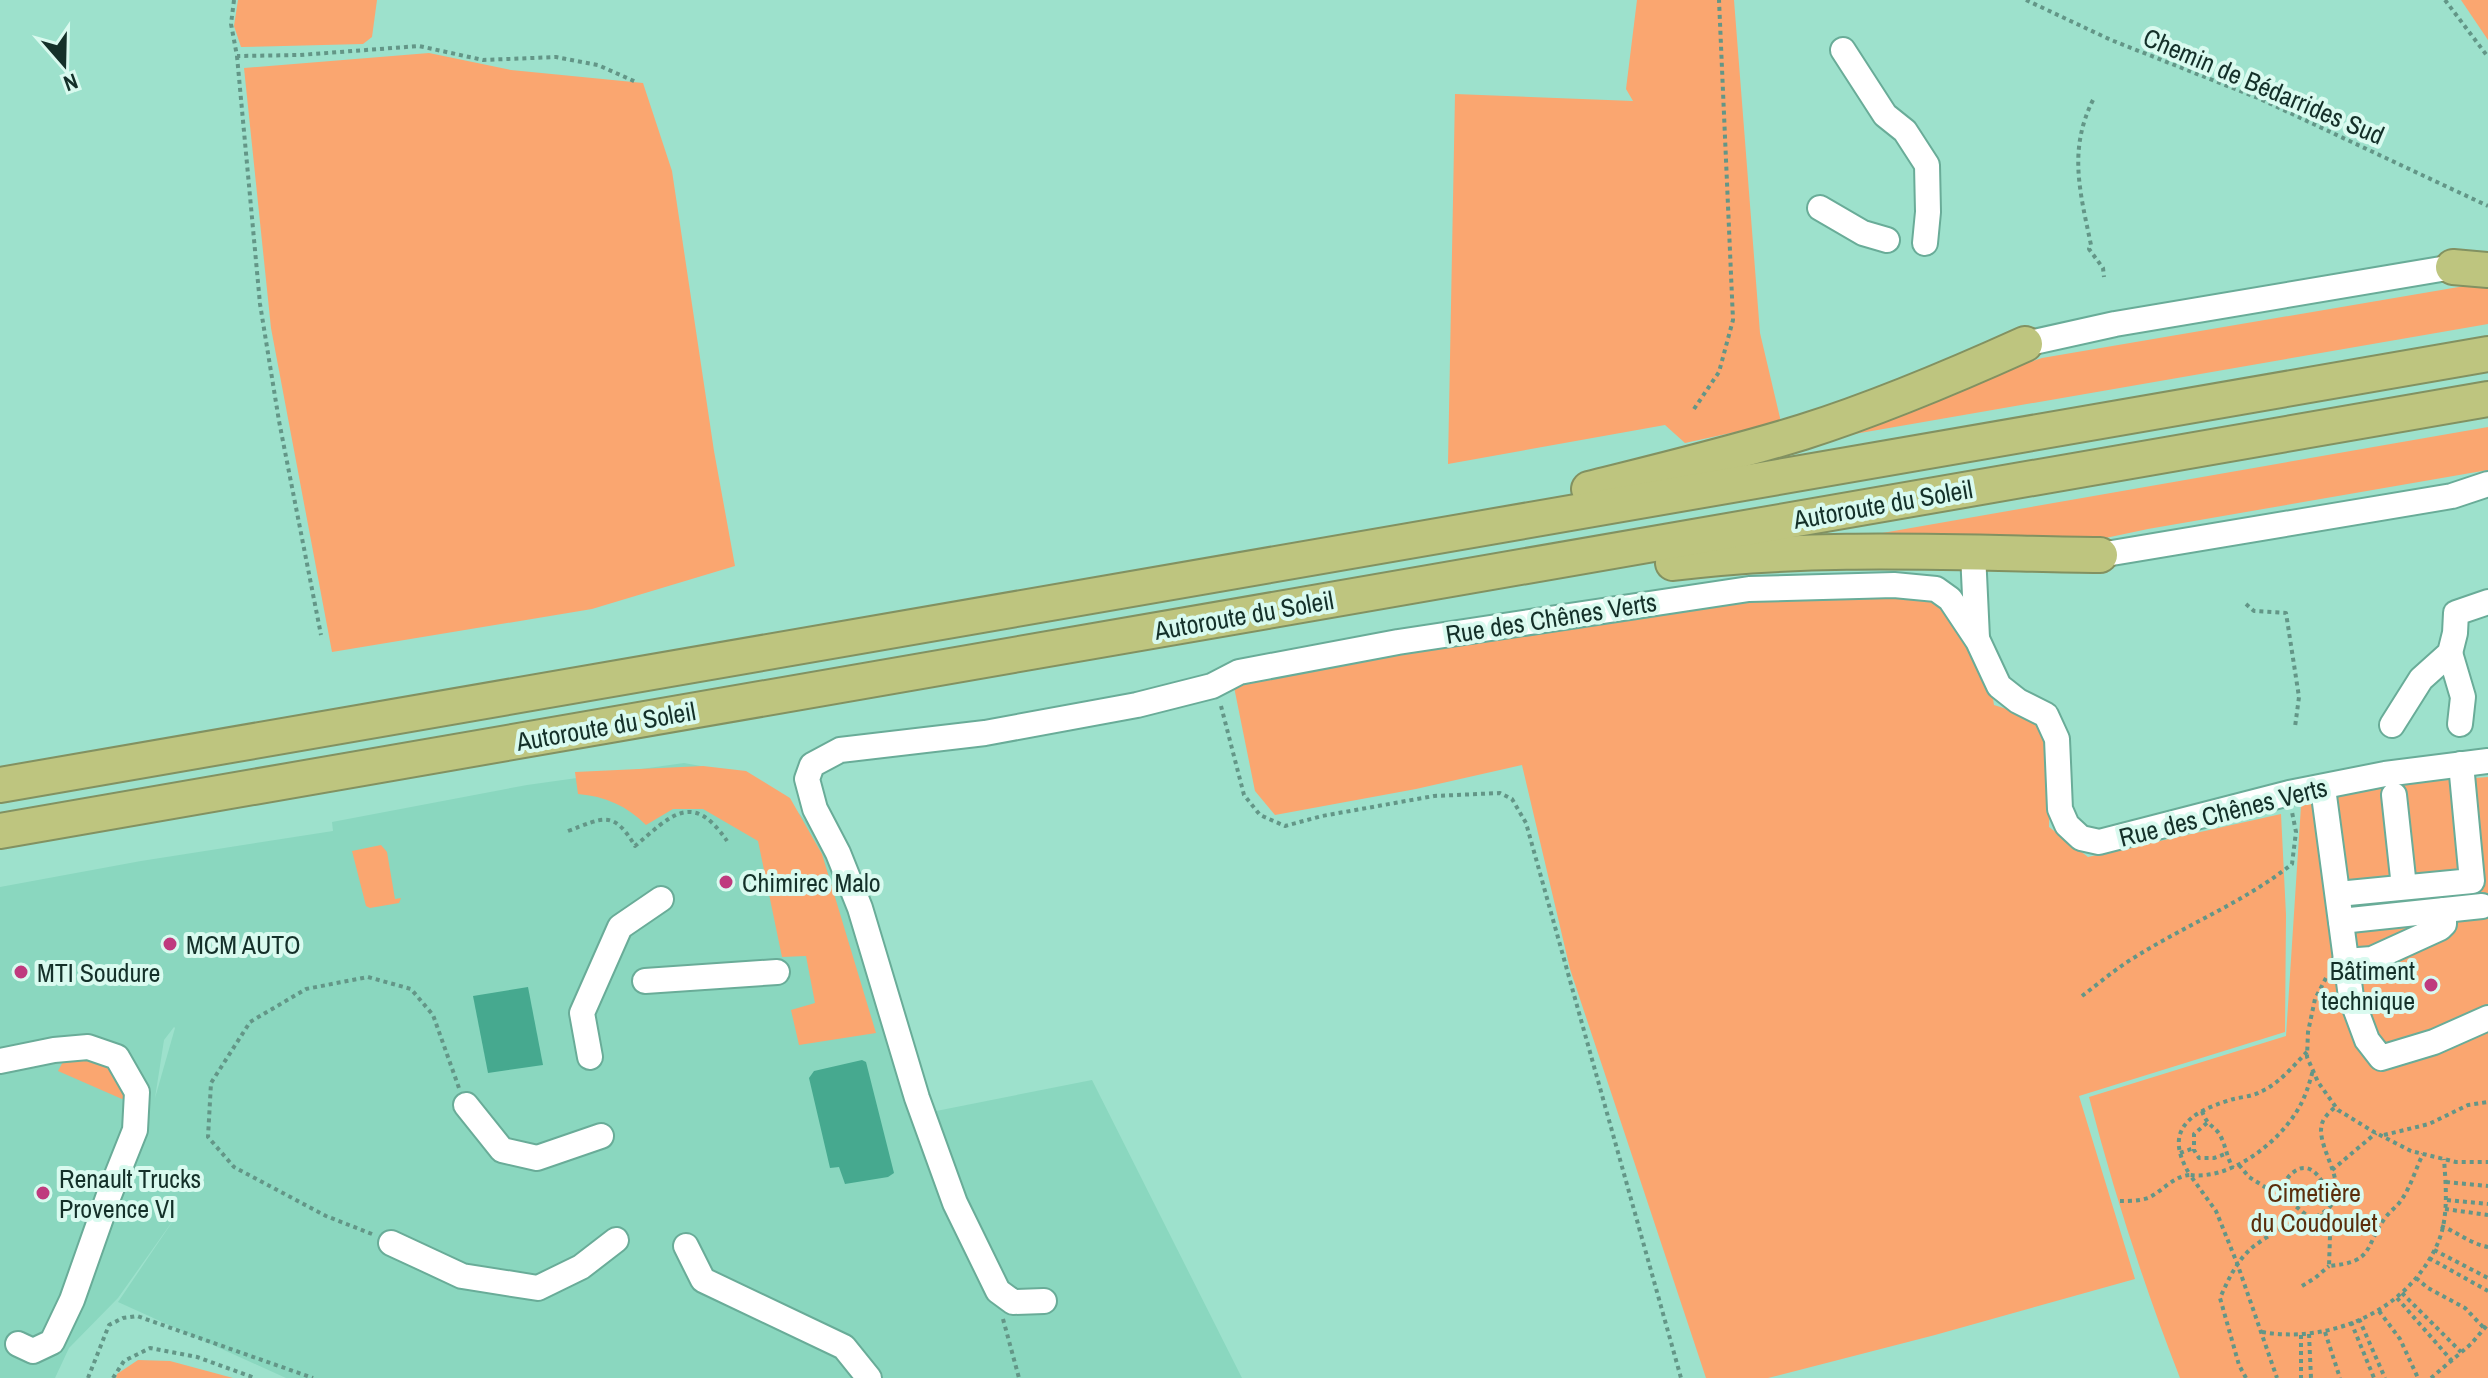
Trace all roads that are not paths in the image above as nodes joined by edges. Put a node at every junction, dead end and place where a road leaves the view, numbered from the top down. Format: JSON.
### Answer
{"nodes":[{"id":1,"x":1843,"y":50,"type":"dead end"},
{"id":2,"x":1820,"y":208,"type":"dead end"},
{"id":3,"x":1887,"y":240,"type":"dead end"},
{"id":4,"x":1925,"y":243,"type":"dead end"},
{"id":5,"x":2453,"y":267,"type":"joint"},
{"id":6,"x":2488,"y":270,"type":"edge"},
{"id":7,"x":2025,"y":344,"type":"joint"},
{"id":8,"x":2488,"y":354,"type":"edge"},
{"id":9,"x":2488,"y":399,"type":"edge"},
{"id":10,"x":2488,"y":484,"type":"edge"},
{"id":11,"x":1468,"y":531,"type":"junction"},
{"id":12,"x":1973,"y":553,"type":"junction"},
{"id":13,"x":2100,"y":555,"type":"joint"},
{"id":14,"x":1474,"y":576,"type":"junction"},
{"id":15,"x":2488,"y":602,"type":"edge"},
{"id":16,"x":1978,"y":641,"type":"junction"},
{"id":17,"x":2450,"y":653,"type":"junction"},
{"id":18,"x":2460,"y":724,"type":"dead end"},
{"id":19,"x":2392,"y":725,"type":"dead end"},
{"id":20,"x":2488,"y":761,"type":"edge"},
{"id":21,"x":2461,"y":764,"type":"junction"},
{"id":22,"x":0,"y":785,"type":"edge"},
{"id":23,"x":2323,"y":788,"type":"junction"},
{"id":24,"x":2394,"y":795,"type":"dead end"},
{"id":25,"x":0,"y":831,"type":"edge"},
{"id":26,"x":2472,"y":881,"type":"junction"},
{"id":27,"x":2404,"y":887,"type":"junction"},
{"id":28,"x":2338,"y":894,"type":"junction"},
{"id":29,"x":661,"y":899,"type":"dead end"},
{"id":30,"x":2444,"y":910,"type":"junction"},
{"id":31,"x":2485,"y":912,"type":"edge"},
{"id":32,"x":2341,"y":921,"type":"junction"},
{"id":33,"x":2345,"y":961,"type":"junction"},
{"id":34,"x":777,"y":972,"type":"dead end"},
{"id":35,"x":645,"y":981,"type":"dead end"},
{"id":36,"x":2488,"y":1018,"type":"edge"},
{"id":37,"x":590,"y":1057,"type":"dead end"},
{"id":38,"x":0,"y":1061,"type":"edge"},
{"id":39,"x":466,"y":1105,"type":"road end"},
{"id":40,"x":601,"y":1136,"type":"dead end"},
{"id":41,"x":616,"y":1240,"type":"dead end"},
{"id":42,"x":391,"y":1243,"type":"road end"},
{"id":43,"x":686,"y":1246,"type":"dead end"},
{"id":44,"x":1044,"y":1301,"type":"dead end"},
{"id":45,"x":18,"y":1344,"type":"dead end"},
{"id":46,"x":869,"y":1378,"type":"edge"}],
"edges":[{"from":1,"to":4,"type":"street"},
{"from":2,"to":3,"type":"street"},
{"from":5,"to":6,"type":"highway"},
{"from":5,"to":7,"type":"street"},
{"from":7,"to":11,"type":"highway"},
{"from":8,"to":11,"type":"highway","name":"Autoroute du Soleil"},
{"from":9,"to":14,"type":"highway","name":"Autoroute du Soleil"},
{"from":10,"to":13,"type":"street"},
{"from":11,"to":22,"type":"highway","name":"Autoroute du Soleil"},
{"from":12,"to":13,"type":"highway"},
{"from":12,"to":14,"type":"highway"},
{"from":12,"to":16,"type":"street"},
{"from":14,"to":25,"type":"highway","name":"Autoroute du Soleil"},
{"from":15,"to":17,"type":"street"},
{"from":16,"to":23,"type":"street","name":"Rue des Chênes Verts"},
{"from":16,"to":44,"type":"street","name":"Rue des Chênes Verts"},
{"from":17,"to":18,"type":"street"},
{"from":17,"to":19,"type":"street"},
{"from":20,"to":21,"type":"street","name":"Rue des Chênes Verts"},
{"from":21,"to":23,"type":"street","name":"Rue des Chênes Verts"},
{"from":21,"to":26,"type":"street"},
{"from":23,"to":28,"type":"street"},
{"from":24,"to":27,"type":"street"},
{"from":26,"to":27,"type":"street"},
{"from":26,"to":31,"type":"street"},
{"from":27,"to":28,"type":"street"},
{"from":28,"to":32,"type":"street"},
{"from":29,"to":37,"type":"street"},
{"from":30,"to":31,"type":"street"},
{"from":30,"to":32,"type":"street"},
{"from":30,"to":33,"type":"street"},
{"from":32,"to":33,"type":"street"},
{"from":33,"to":36,"type":"street"},
{"from":34,"to":35,"type":"street"},
{"from":38,"to":45,"type":"street"},
{"from":39,"to":40,"type":"street"},
{"from":41,"to":42,"type":"street"},
{"from":43,"to":46,"type":"street"}]}
